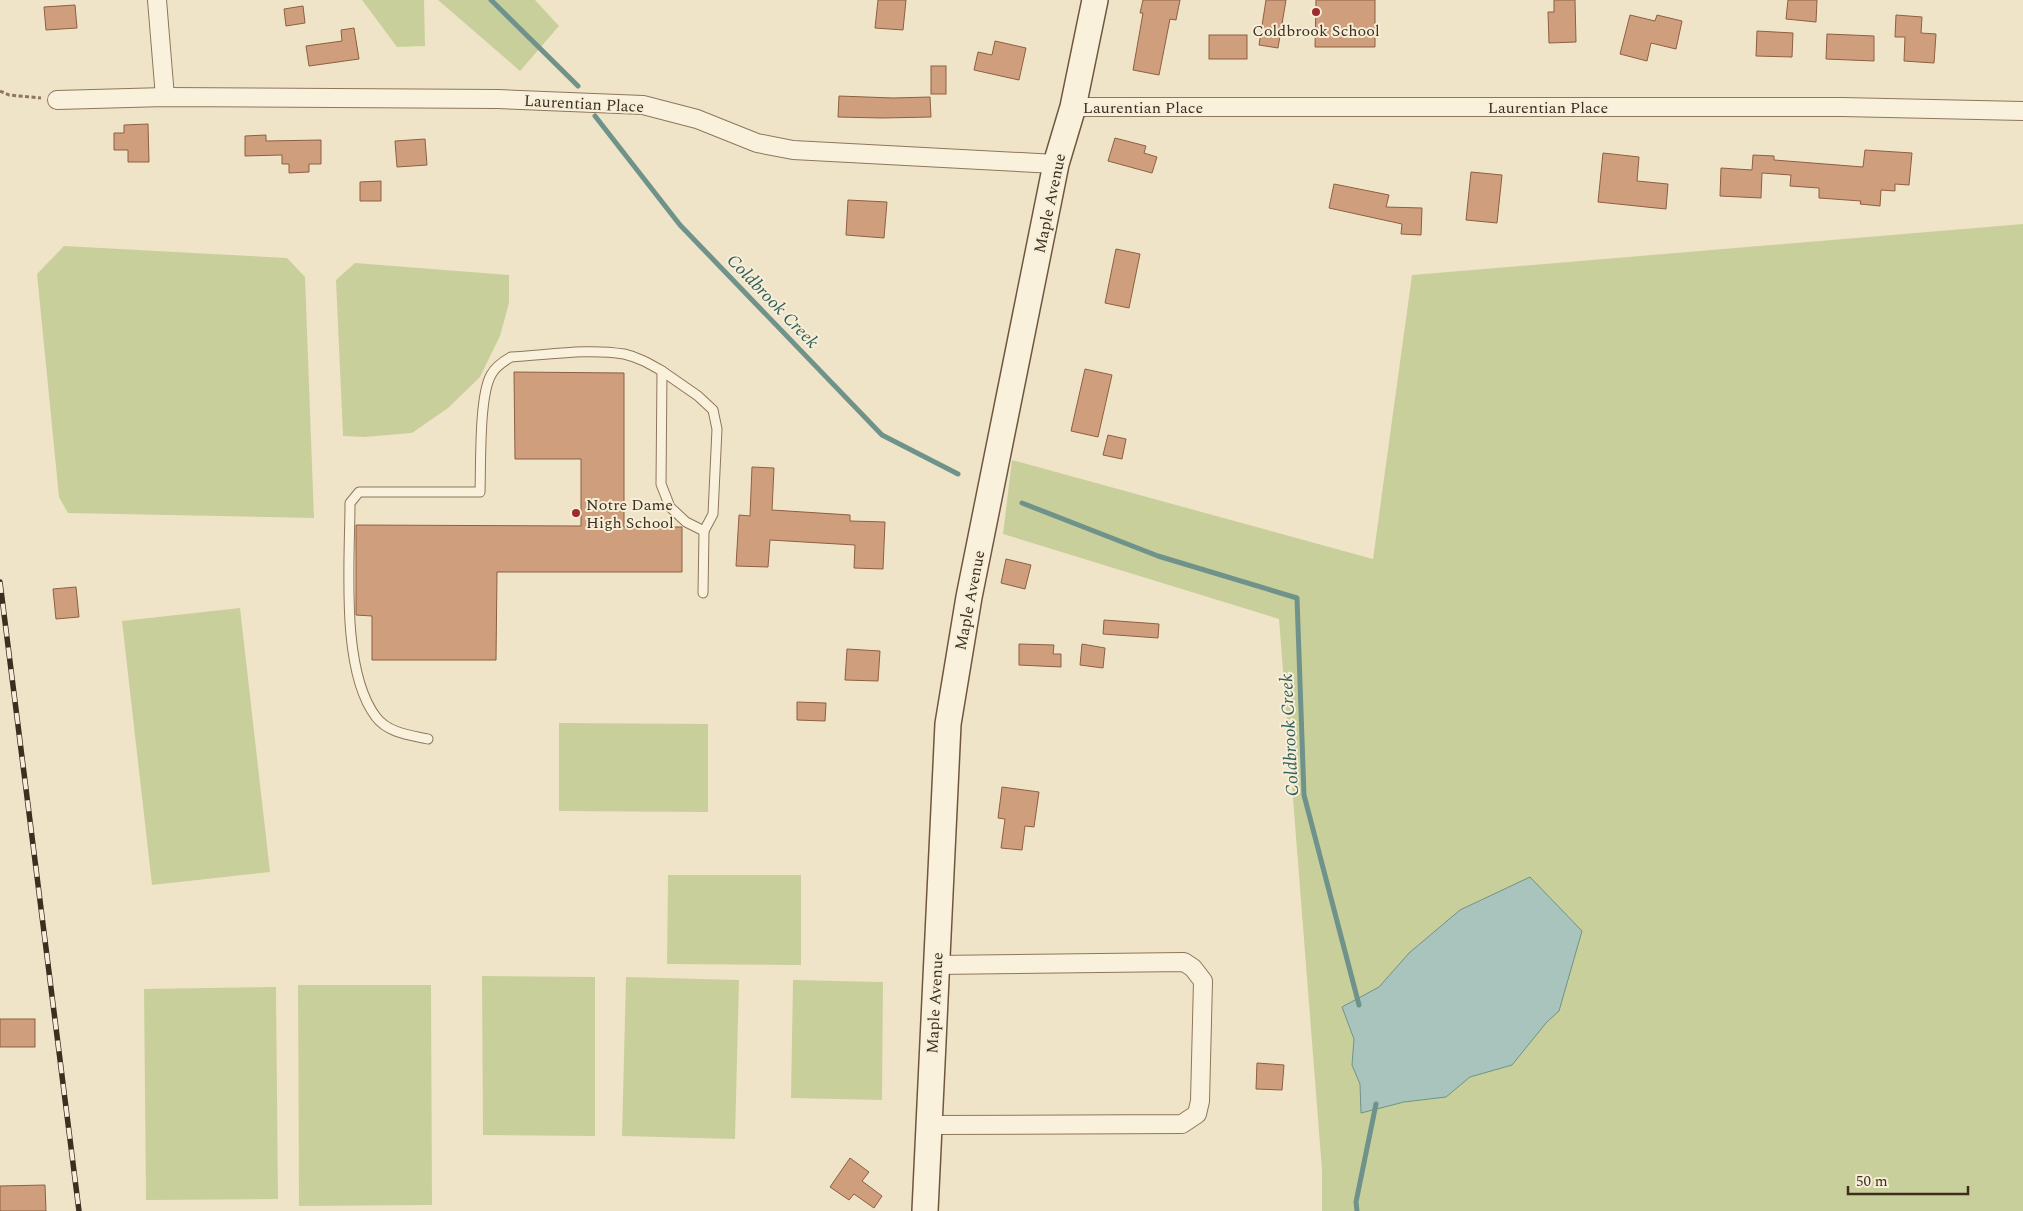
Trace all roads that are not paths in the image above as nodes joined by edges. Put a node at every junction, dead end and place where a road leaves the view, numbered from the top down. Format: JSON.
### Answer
{"nodes":[{"id":1,"x":157,"y":0,"type":"edge"},
{"id":2,"x":1095,"y":0,"type":"edge"},
{"id":3,"x":165,"y":97,"type":"junction"},
{"id":4,"x":57,"y":100,"type":"road end"},
{"id":5,"x":1073,"y":107,"type":"junction"},
{"id":6,"x":2023,"y":110,"type":"edge"},
{"id":7,"x":1056,"y":164,"type":"junction"},
{"id":8,"x":662,"y":371,"type":"junction"},
{"id":9,"x":704,"y":531,"type":"junction"},
{"id":10,"x":703,"y":593,"type":"dead end"},
{"id":11,"x":428,"y":739,"type":"dead end"},
{"id":12,"x":936,"y":966,"type":"junction"},
{"id":13,"x":929,"y":1125,"type":"junction"},
{"id":14,"x":925,"y":1211,"type":"edge"}],
"edges":[{"from":1,"to":3,"type":"street"},
{"from":2,"to":5,"type":"main road","name":"Maple Avenue"},
{"from":3,"to":4,"type":"street","name":"Laurentian Place"},
{"from":3,"to":7,"type":"street","name":"Laurentian Place"},
{"from":5,"to":6,"type":"street","name":"Laurentian Place"},
{"from":5,"to":7,"type":"main road","name":"Maple Avenue"},
{"from":7,"to":12,"type":"main road","name":"Maple Avenue"},
{"from":8,"to":9,"type":"lane"},
{"from":8,"to":9,"type":"lane"},
{"from":8,"to":11,"type":"lane"},
{"from":9,"to":10,"type":"lane"},
{"from":12,"to":13,"type":"main road","name":"Maple Avenue"},
{"from":12,"to":13,"type":"street"},
{"from":13,"to":14,"type":"main road","name":"Maple Avenue"}]}
